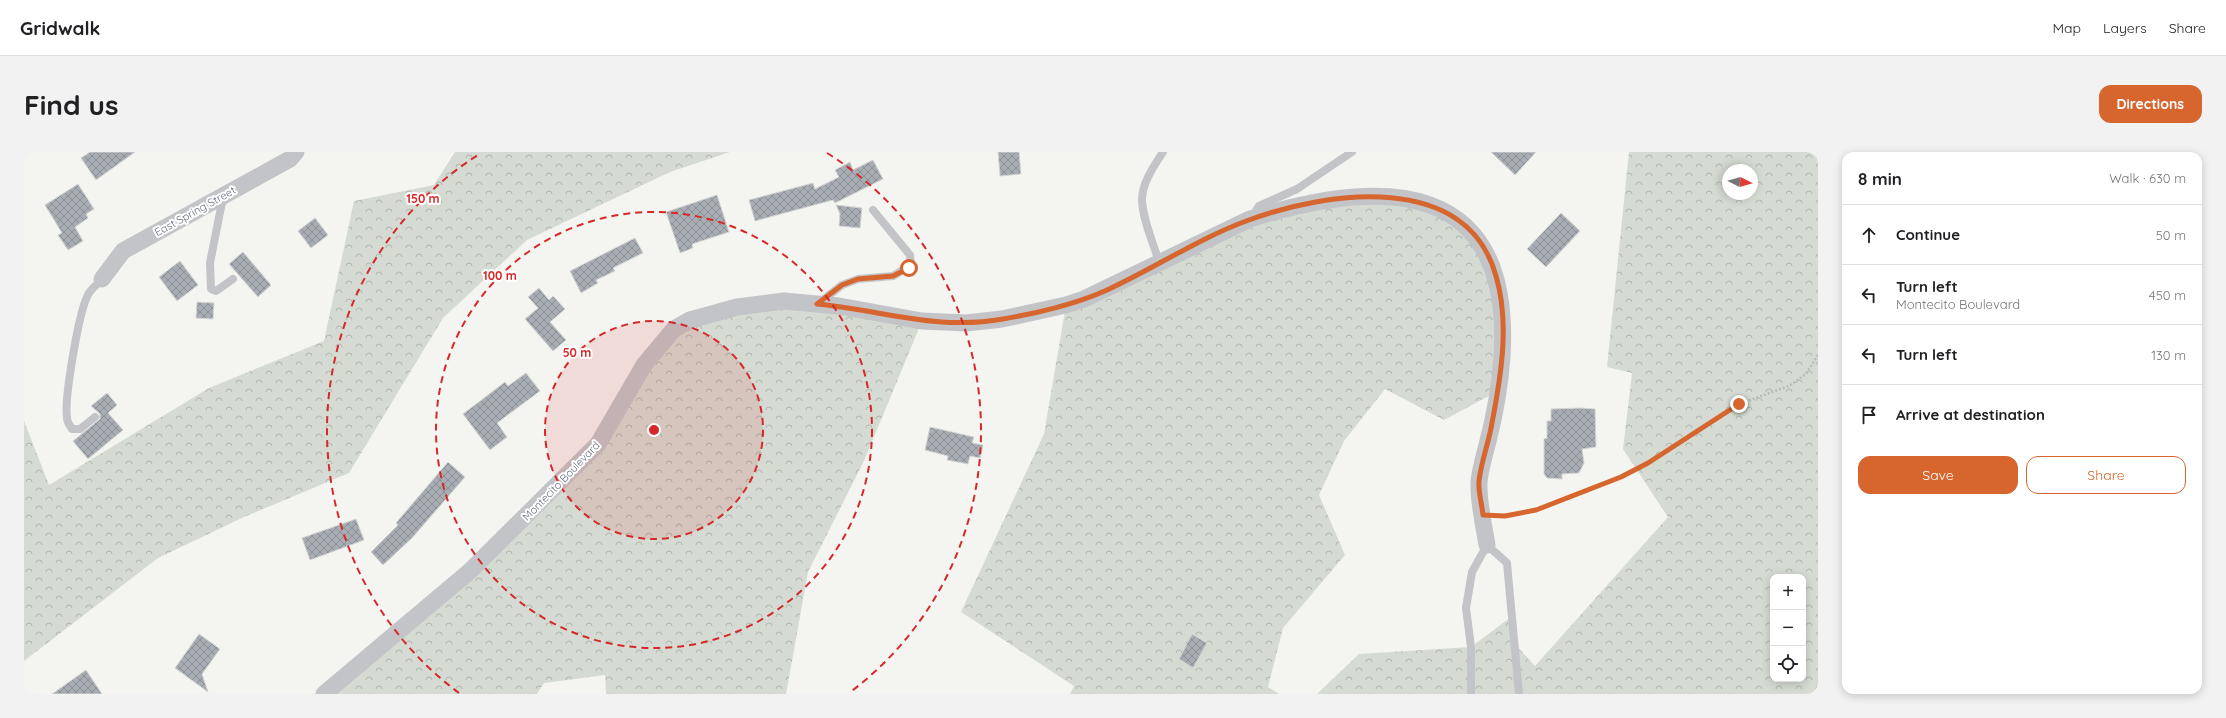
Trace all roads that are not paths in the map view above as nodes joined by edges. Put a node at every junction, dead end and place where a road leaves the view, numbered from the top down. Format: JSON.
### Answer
{"nodes":[{"id":1,"x":296,"y":152,"type":"edge"},
{"id":2,"x":1163,"y":152,"type":"edge"},
{"id":3,"x":1352,"y":152,"type":"edge"},
{"id":4,"x":223,"y":196,"type":"junction"},
{"id":5,"x":873,"y":210,"type":"dead end"},
{"id":6,"x":1250,"y":219,"type":"junction"},
{"id":7,"x":1159,"y":262,"type":"junction"},
{"id":8,"x":233,"y":279,"type":"dead end"},
{"id":9,"x":102,"y":280,"type":"joint"},
{"id":10,"x":817,"y":304,"type":"junction"},
{"id":11,"x":95,"y":417,"type":"dead end"},
{"id":12,"x":1487,"y":545,"type":"junction"},
{"id":13,"x":324,"y":694,"type":"edge"},
{"id":14,"x":1471,"y":694,"type":"edge"},
{"id":15,"x":1519,"y":694,"type":"edge"}],
"edges":[{"from":1,"to":4,"type":"street","name":"East Spring Street"},
{"from":2,"to":7,"type":"lane"},
{"from":3,"to":6,"type":"lane"},
{"from":4,"to":8,"type":"lane"},
{"from":4,"to":9,"type":"street","name":"East Spring Street"},
{"from":5,"to":10,"type":"lane"},
{"from":6,"to":7,"type":"street","name":"Montecito Boulevard"},
{"from":6,"to":12,"type":"street","name":"Montecito Boulevard"},
{"from":7,"to":10,"type":"street","name":"Montecito Boulevard"},
{"from":9,"to":11,"type":"lane"},
{"from":10,"to":13,"type":"street","name":"Montecito Boulevard"},
{"from":12,"to":14,"type":"lane"},
{"from":12,"to":15,"type":"lane"}]}
